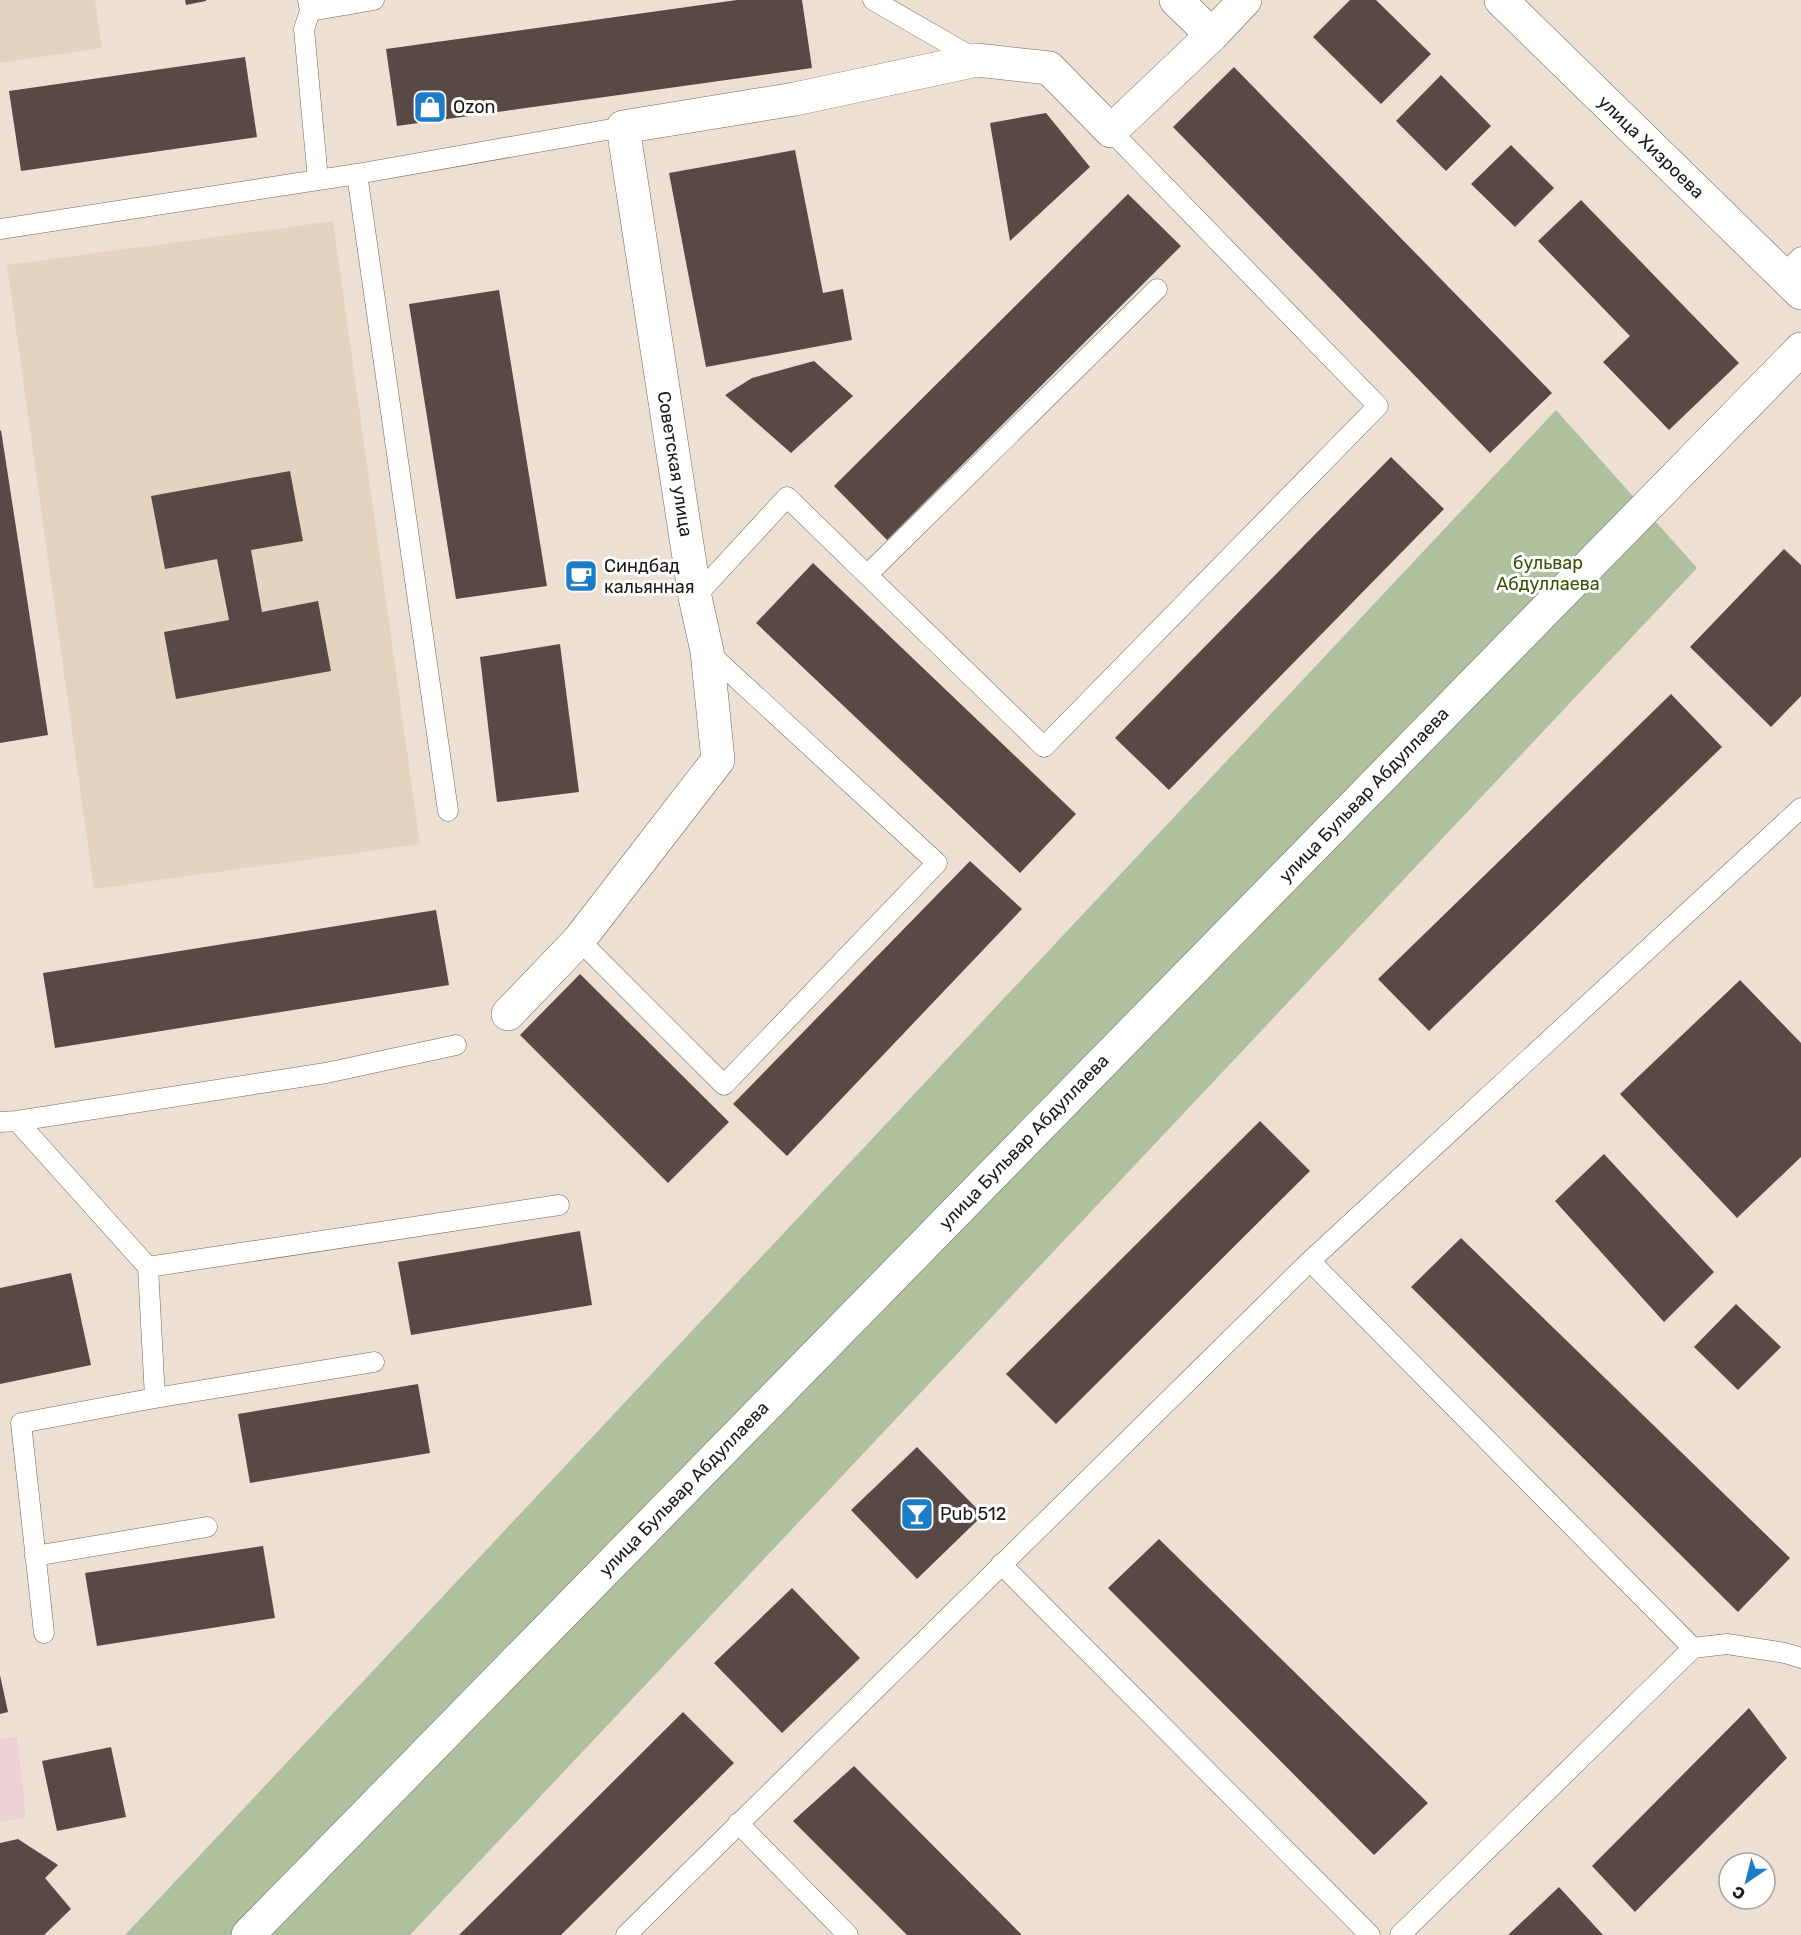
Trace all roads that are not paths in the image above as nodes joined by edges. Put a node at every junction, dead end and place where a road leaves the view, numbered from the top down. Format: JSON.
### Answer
{"nodes":[{"id":1,"x":374,"y":0,"type":"edge"},
{"id":2,"x":873,"y":0,"type":"edge"},
{"id":3,"x":1176,"y":0,"type":"edge"},
{"id":4,"x":1245,"y":0,"type":"edge"},
{"id":5,"x":1501,"y":0,"type":"edge"},
{"id":6,"x":309,"y":5,"type":"edge"},
{"id":7,"x":1212,"y":35,"type":"junction"},
{"id":8,"x":976,"y":60,"type":"junction"},
{"id":9,"x":623,"y":127,"type":"junction"},
{"id":10,"x":1112,"y":131,"type":"junction"},
{"id":11,"x":357,"y":174,"type":"junction"},
{"id":12,"x":318,"y":180,"type":"junction"},
{"id":13,"x":0,"y":229,"type":"edge"},
{"id":14,"x":1795,"y":275,"type":"edge"},
{"id":15,"x":1157,"y":289,"type":"dead end"},
{"id":16,"x":1801,"y":349,"type":"edge"},
{"id":17,"x":867,"y":575,"type":"junction"},
{"id":18,"x":695,"y":597,"type":"junction"},
{"id":19,"x":707,"y":651,"type":"junction"},
{"id":20,"x":448,"y":810,"type":"dead end"},
{"id":21,"x":1800,"y":812,"type":"edge"},
{"id":22,"x":579,"y":940,"type":"junction"},
{"id":23,"x":508,"y":1014,"type":"dead end"},
{"id":24,"x":456,"y":1045,"type":"dead end"},
{"id":25,"x":8,"y":1122,"type":"edge"},
{"id":26,"x":559,"y":1204,"type":"dead end"},
{"id":27,"x":1310,"y":1262,"type":"junction"},
{"id":28,"x":148,"y":1267,"type":"junction"},
{"id":29,"x":374,"y":1362,"type":"dead end"},
{"id":30,"x":155,"y":1398,"type":"junction"},
{"id":31,"x":207,"y":1527,"type":"dead end"},
{"id":32,"x":35,"y":1556,"type":"junction"},
{"id":33,"x":1001,"y":1564,"type":"junction"},
{"id":34,"x":44,"y":1633,"type":"dead end"},
{"id":35,"x":1693,"y":1648,"type":"junction"},
{"id":36,"x":1801,"y":1658,"type":"edge"},
{"id":37,"x":738,"y":1823,"type":"junction"},
{"id":38,"x":248,"y":1935,"type":"edge"},
{"id":39,"x":626,"y":1935,"type":"edge"},
{"id":40,"x":848,"y":1935,"type":"edge"},
{"id":41,"x":1370,"y":1935,"type":"edge"},
{"id":42,"x":1400,"y":1935,"type":"edge"}],
"edges":[{"from":1,"to":6,"type":"lane"},
{"from":2,"to":8,"type":"lane"},
{"from":3,"to":7,"type":"street"},
{"from":4,"to":7,"type":"street"},
{"from":5,"to":14,"type":"street","name":"улица Хизроева"},
{"from":6,"to":12,"type":"lane"},
{"from":7,"to":10,"type":"street"},
{"from":8,"to":9,"type":"street"},
{"from":8,"to":10,"type":"street"},
{"from":9,"to":11,"type":"lane"},
{"from":9,"to":18,"type":"street","name":"Советская улица"},
{"from":10,"to":17,"type":"lane"},
{"from":11,"to":12,"type":"lane"},
{"from":11,"to":20,"type":"lane"},
{"from":12,"to":13,"type":"lane"},
{"from":15,"to":17,"type":"lane"},
{"from":16,"to":38,"type":"street","name":"улица Бульвар Абдуллаева"},
{"from":17,"to":18,"type":"lane"},
{"from":18,"to":19,"type":"street","name":"Советская улица"},
{"from":19,"to":22,"type":"street","name":"Советская улица"},
{"from":19,"to":22,"type":"lane"},
{"from":21,"to":27,"type":"lane"},
{"from":22,"to":23,"type":"street","name":"Советская улица"},
{"from":24,"to":25,"type":"lane"},
{"from":25,"to":28,"type":"lane"},
{"from":26,"to":28,"type":"lane"},
{"from":27,"to":33,"type":"lane"},
{"from":27,"to":35,"type":"lane"},
{"from":28,"to":30,"type":"lane"},
{"from":29,"to":30,"type":"lane"},
{"from":30,"to":32,"type":"lane"},
{"from":31,"to":32,"type":"lane"},
{"from":32,"to":34,"type":"lane"},
{"from":33,"to":37,"type":"lane"},
{"from":33,"to":41,"type":"lane"},
{"from":35,"to":36,"type":"lane"},
{"from":35,"to":42,"type":"lane"},
{"from":37,"to":39,"type":"lane"},
{"from":37,"to":40,"type":"lane"}]}
